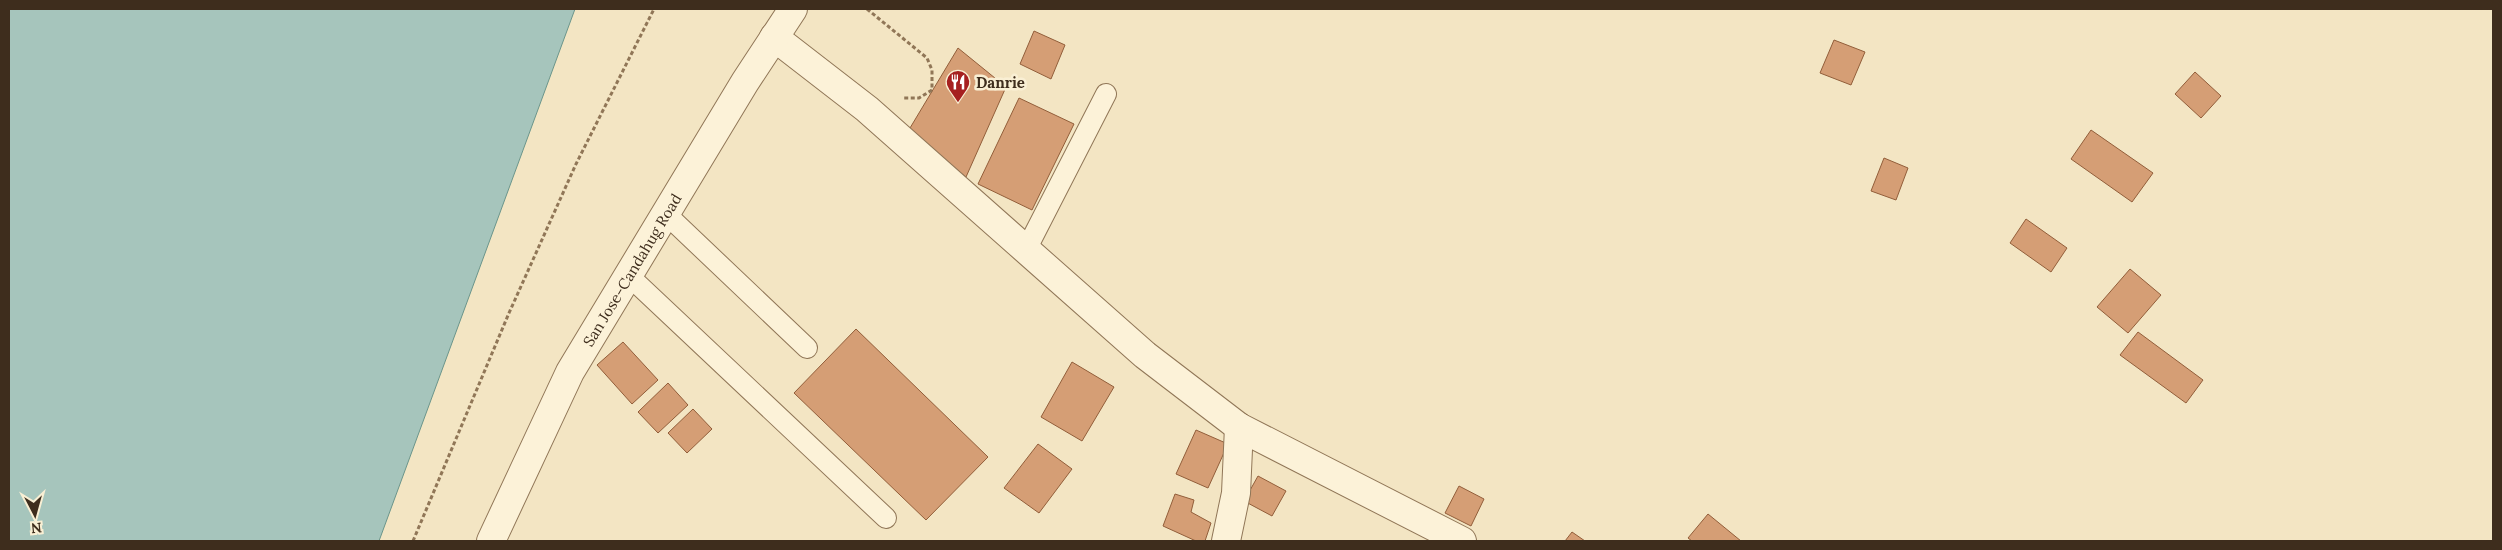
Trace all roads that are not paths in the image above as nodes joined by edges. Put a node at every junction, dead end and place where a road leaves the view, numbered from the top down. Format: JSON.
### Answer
{"nodes":[{"id":1,"x":793,"y":9,"type":"edge"},
{"id":2,"x":774,"y":37,"type":"junction"},
{"id":3,"x":1106,"y":94,"type":"dead end"},
{"id":4,"x":666,"y":214,"type":"junction"},
{"id":5,"x":1026,"y":250,"type":"junction"},
{"id":6,"x":628,"y":275,"type":"junction"},
{"id":7,"x":807,"y":348,"type":"dead end"},
{"id":8,"x":1239,"y":427,"type":"junction"},
{"id":9,"x":886,"y":518,"type":"dead end"},
{"id":10,"x":491,"y":541,"type":"edge"},
{"id":11,"x":1226,"y":541,"type":"edge"},
{"id":12,"x":1462,"y":541,"type":"edge"}],
"edges":[{"from":1,"to":2,"type":"street","name":"San Jose-Candahug Road"},
{"from":2,"to":4,"type":"street","name":"San Jose-Candahug Road"},
{"from":2,"to":5,"type":"street"},
{"from":3,"to":5,"type":"lane"},
{"from":4,"to":6,"type":"street","name":"San Jose-Candahug Road"},
{"from":4,"to":7,"type":"lane"},
{"from":5,"to":8,"type":"street"},
{"from":6,"to":9,"type":"lane"},
{"from":6,"to":10,"type":"street","name":"San Jose-Candahug Road"},
{"from":8,"to":11,"type":"street"},
{"from":8,"to":12,"type":"street"}]}
